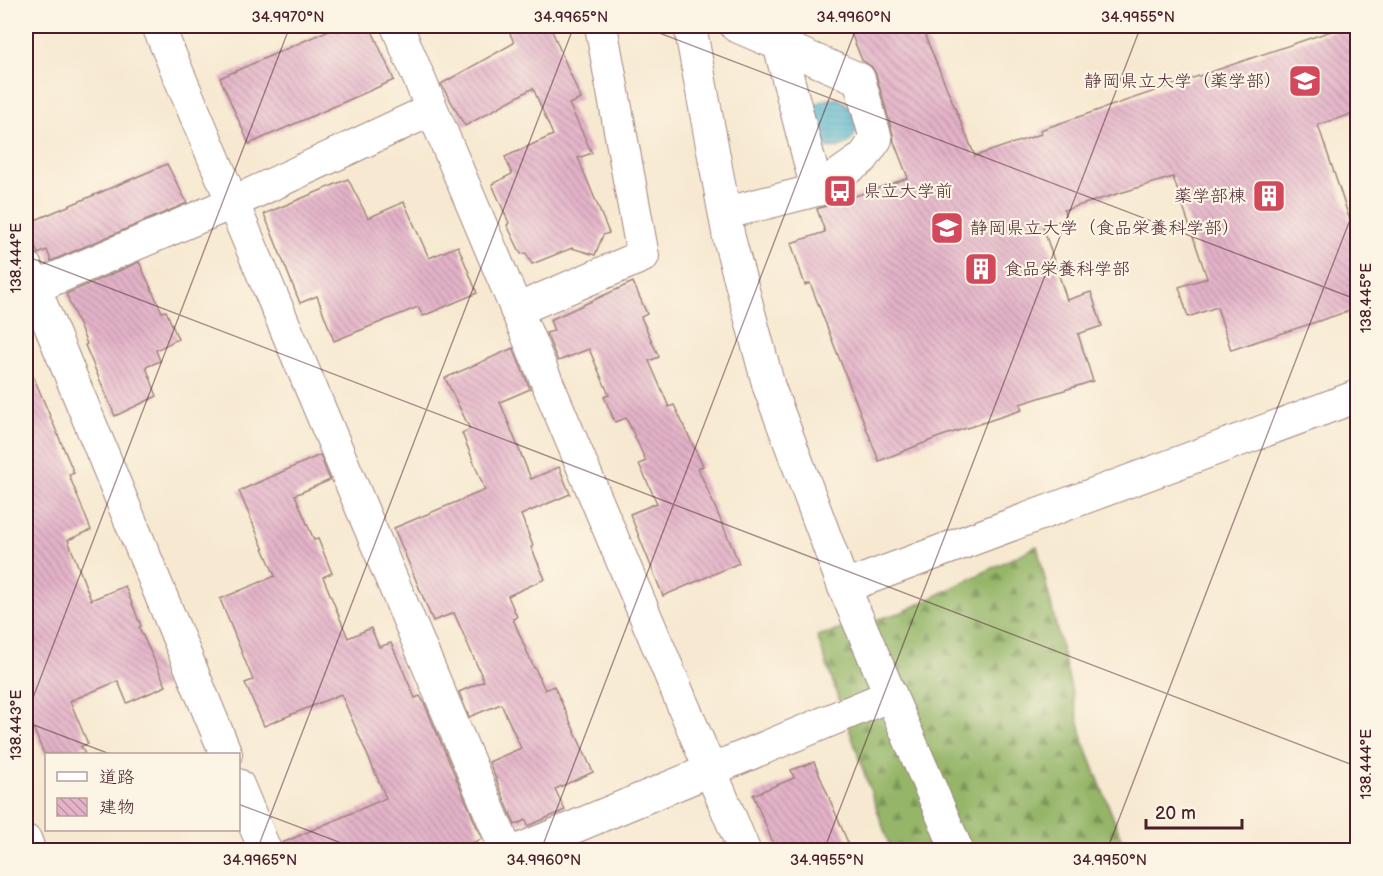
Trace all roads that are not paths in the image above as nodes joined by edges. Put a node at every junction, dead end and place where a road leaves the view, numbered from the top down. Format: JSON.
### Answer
{"nodes":[{"id":1,"x":158,"y":26,"type":"edge"},
{"id":2,"x":397,"y":26,"type":"edge"},
{"id":3,"x":601,"y":26,"type":"edge"},
{"id":4,"x":690,"y":26,"type":"edge"},
{"id":5,"x":736,"y":26,"type":"edge"},
{"id":6,"x":779,"y":44,"type":"junction"},
{"id":7,"x":431,"y":110,"type":"junction"},
{"id":8,"x":817,"y":190,"type":"junction"},
{"id":9,"x":234,"y":202,"type":"junction"},
{"id":10,"x":726,"y":213,"type":"junction"},
{"id":11,"x":28,"y":282,"type":"edge"},
{"id":12,"x":516,"y":310,"type":"junction"},
{"id":13,"x":1358,"y":396,"type":"edge"},
{"id":14,"x":844,"y":587,"type":"junction"},
{"id":15,"x":891,"y":695,"type":"junction"},
{"id":16,"x":226,"y":753,"type":"edge"},
{"id":17,"x":710,"y":771,"type":"junction"},
{"id":18,"x":240,"y":790,"type":"edge"},
{"id":19,"x":26,"y":841,"type":"edge"},
{"id":20,"x":29,"y":850,"type":"edge"},
{"id":21,"x":265,"y":850,"type":"edge"},
{"id":22,"x":506,"y":850,"type":"edge"},
{"id":23,"x":519,"y":850,"type":"edge"},
{"id":24,"x":744,"y":850,"type":"edge"},
{"id":25,"x":957,"y":850,"type":"edge"}],
"edges":[{"from":1,"to":9,"type":"street"},
{"from":2,"to":7,"type":"street"},
{"from":3,"to":12,"type":"street"},
{"from":4,"to":10,"type":"street"},
{"from":5,"to":6,"type":"street"},
{"from":6,"to":8,"type":"street"},
{"from":6,"to":8,"type":"street"},
{"from":7,"to":9,"type":"street"},
{"from":7,"to":12,"type":"street"},
{"from":8,"to":10,"type":"street"},
{"from":9,"to":11,"type":"street"},
{"from":9,"to":22,"type":"street"},
{"from":10,"to":14,"type":"street"},
{"from":11,"to":16,"type":"street"},
{"from":12,"to":17,"type":"street"},
{"from":13,"to":14,"type":"street"},
{"from":14,"to":15,"type":"street"},
{"from":15,"to":17,"type":"street"},
{"from":15,"to":25,"type":"street"},
{"from":17,"to":23,"type":"street"},
{"from":17,"to":24,"type":"street"},
{"from":18,"to":21,"type":"street"},
{"from":19,"to":20,"type":"street"}]}
